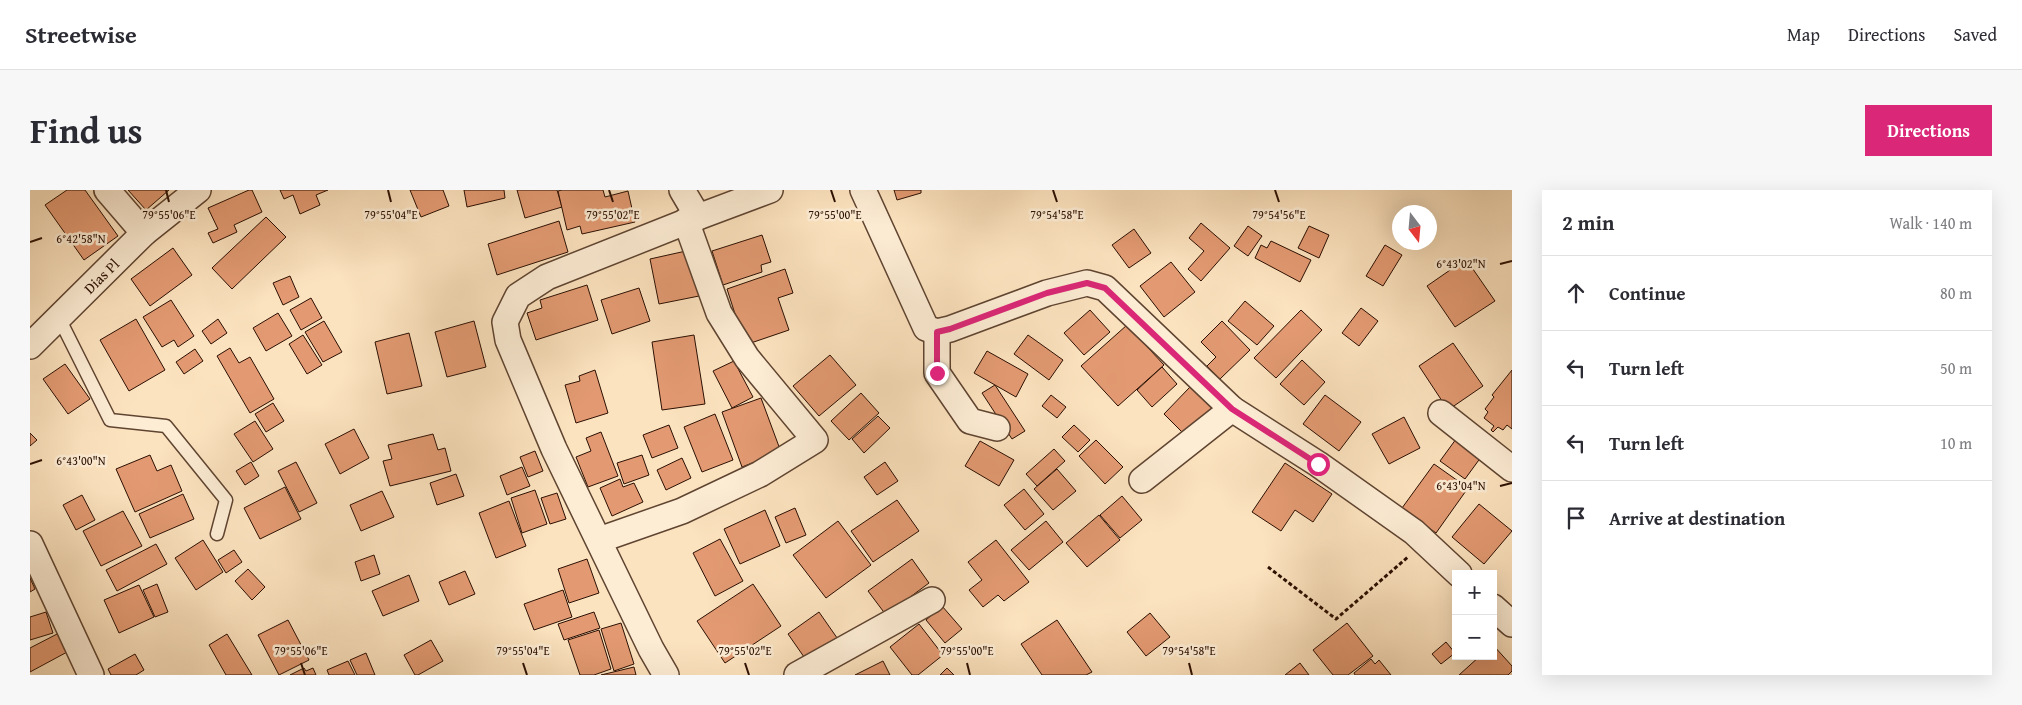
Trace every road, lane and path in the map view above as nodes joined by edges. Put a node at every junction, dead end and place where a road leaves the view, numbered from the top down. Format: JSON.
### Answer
{"nodes":[{"id":1,"x":107,"y":190,"type":"edge"},
{"id":2,"x":198,"y":190,"type":"edge"},
{"id":3,"x":682,"y":190,"type":"edge"},
{"id":4,"x":770,"y":190,"type":"edge"},
{"id":5,"x":863,"y":190,"type":"edge"},
{"id":6,"x":692,"y":219,"type":"junction"},
{"id":7,"x":144,"y":233,"type":"junction"},
{"id":8,"x":58,"y":316,"type":"junction"},
{"id":9,"x":937,"y":332,"type":"junction"},
{"id":10,"x":30,"y":346,"type":"edge"},
{"id":11,"x":1232,"y":409,"type":"junction"},
{"id":12,"x":1441,"y":413,"type":"dead end"},
{"id":13,"x":997,"y":428,"type":"dead end"},
{"id":14,"x":1512,"y":469,"type":"edge"},
{"id":15,"x":1142,"y":480,"type":"dead end"},
{"id":16,"x":217,"y":534,"type":"dead end"},
{"id":17,"x":599,"y":540,"type":"junction"},
{"id":18,"x":1426,"y":542,"type":"junction"},
{"id":19,"x":30,"y":544,"type":"edge"},
{"id":20,"x":1268,"y":567,"type":"dead end"},
{"id":21,"x":1455,"y":570,"type":"edge"},
{"id":22,"x":932,"y":600,"type":"dead end"},
{"id":23,"x":1497,"y":611,"type":"edge"},
{"id":24,"x":1512,"y":624,"type":"edge"},
{"id":25,"x":91,"y":675,"type":"edge"},
{"id":26,"x":666,"y":675,"type":"edge"},
{"id":27,"x":797,"y":675,"type":"edge"}],
"edges":[{"from":1,"to":7,"type":"street"},
{"from":2,"to":7,"type":"street","name":"Dias Pl"},
{"from":3,"to":6,"type":"street"},
{"from":4,"to":6,"type":"street"},
{"from":5,"to":9,"type":"street"},
{"from":6,"to":17,"type":"street"},
{"from":6,"to":17,"type":"street"},
{"from":7,"to":8,"type":"street","name":"Dias Pl"},
{"from":8,"to":10,"type":"street","name":"Dias Pl"},
{"from":8,"to":16,"type":"lane"},
{"from":9,"to":11,"type":"street"},
{"from":9,"to":13,"type":"street"},
{"from":11,"to":15,"type":"street"},
{"from":11,"to":18,"type":"street"},
{"from":12,"to":14,"type":"street"},
{"from":17,"to":26,"type":"street"},
{"from":18,"to":20,"type":"path"},
{"from":18,"to":21,"type":"street"},
{"from":19,"to":25,"type":"street"},
{"from":22,"to":27,"type":"street"},
{"from":23,"to":24,"type":"street"}]}
